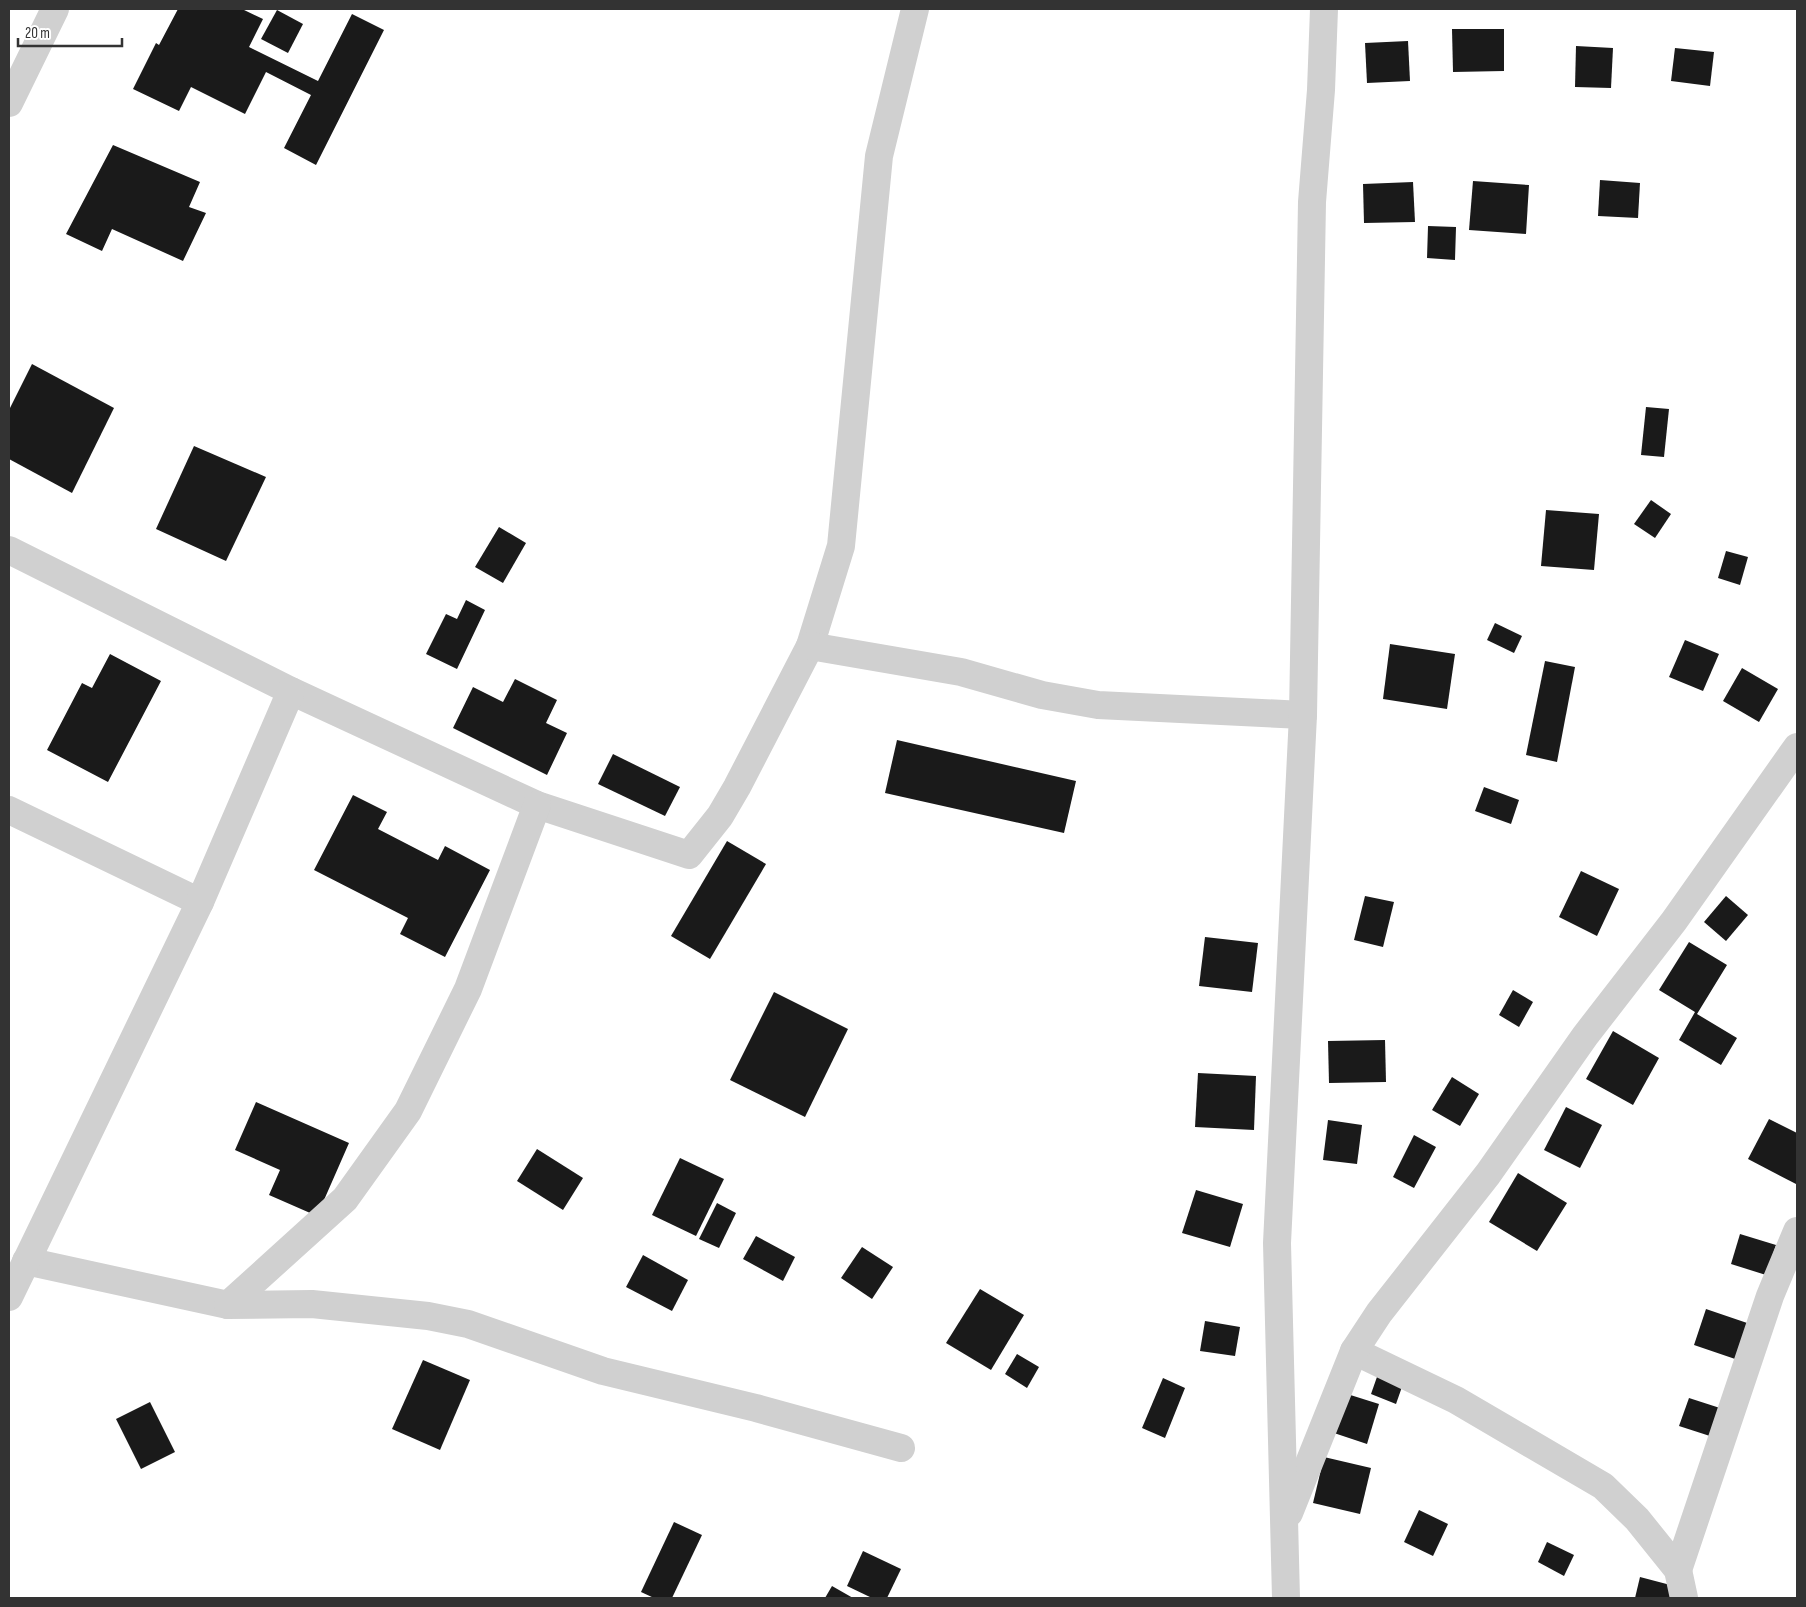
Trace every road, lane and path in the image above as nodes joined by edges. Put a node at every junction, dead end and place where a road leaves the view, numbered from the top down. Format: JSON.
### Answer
{"nodes":[{"id":1,"x":56,"y":9,"type":"edge"},
{"id":2,"x":915,"y":9,"type":"edge"},
{"id":3,"x":1324,"y":9,"type":"edge"},
{"id":4,"x":9,"y":103,"type":"edge"},
{"id":5,"x":9,"y":550,"type":"edge"},
{"id":6,"x":810,"y":646,"type":"junction"},
{"id":7,"x":291,"y":691,"type":"junction"},
{"id":8,"x":1303,"y":716,"type":"junction"},
{"id":9,"x":1797,"y":747,"type":"edge"},
{"id":10,"x":537,"y":805,"type":"junction"},
{"id":11,"x":9,"y":810,"type":"edge"},
{"id":12,"x":200,"y":902,"type":"junction"},
{"id":13,"x":1797,"y":1231,"type":"edge"},
{"id":14,"x":26,"y":1261,"type":"junction"},
{"id":15,"x":9,"y":1297,"type":"edge"},
{"id":16,"x":228,"y":1305,"type":"junction"},
{"id":17,"x":1354,"y":1351,"type":"junction"},
{"id":18,"x":901,"y":1448,"type":"dead end"},
{"id":19,"x":1285,"y":1523,"type":"junction"},
{"id":20,"x":1678,"y":1570,"type":"junction"},
{"id":21,"x":1286,"y":1598,"type":"edge"},
{"id":22,"x":1684,"y":1598,"type":"edge"}],
"edges":[{"from":1,"to":4,"type":"street"},
{"from":2,"to":6,"type":"street"},
{"from":3,"to":8,"type":"street"},
{"from":5,"to":7,"type":"street"},
{"from":6,"to":8,"type":"street"},
{"from":6,"to":10,"type":"street"},
{"from":7,"to":10,"type":"street"},
{"from":7,"to":12,"type":"street"},
{"from":8,"to":19,"type":"street"},
{"from":9,"to":17,"type":"street"},
{"from":10,"to":16,"type":"street"},
{"from":11,"to":12,"type":"street"},
{"from":12,"to":14,"type":"street"},
{"from":13,"to":20,"type":"street"},
{"from":14,"to":15,"type":"street"},
{"from":14,"to":16,"type":"street"},
{"from":16,"to":18,"type":"street"},
{"from":17,"to":19,"type":"street"},
{"from":17,"to":20,"type":"street"},
{"from":19,"to":21,"type":"street"},
{"from":20,"to":22,"type":"street"}]}
